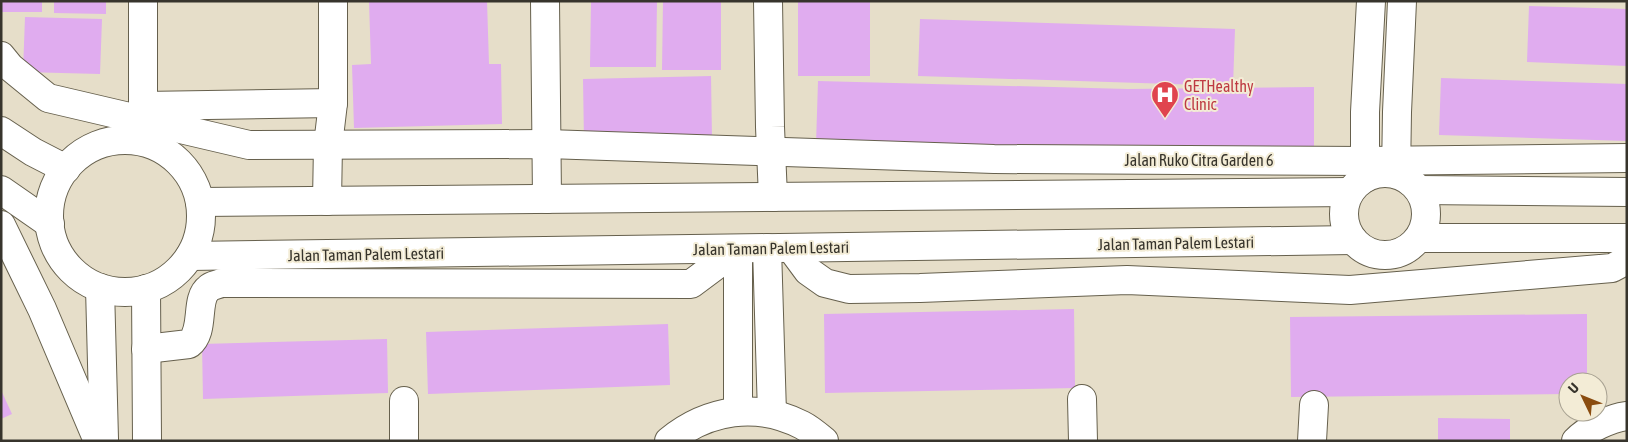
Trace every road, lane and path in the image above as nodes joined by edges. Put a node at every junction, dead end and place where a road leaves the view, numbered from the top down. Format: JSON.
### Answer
{"nodes":[{"id":1,"x":143,"y":1,"type":"edge"},
{"id":2,"x":333,"y":1,"type":"edge"},
{"id":3,"x":545,"y":1,"type":"edge"},
{"id":4,"x":768,"y":1,"type":"edge"},
{"id":5,"x":1371,"y":1,"type":"edge"},
{"id":6,"x":1402,"y":1,"type":"edge"},
{"id":7,"x":1,"y":56,"type":"edge"},
{"id":8,"x":332,"y":103,"type":"junction"},
{"id":9,"x":143,"y":114,"type":"junction"},
{"id":10,"x":1,"y":131,"type":"edge"},
{"id":11,"x":547,"y":144,"type":"junction"},
{"id":12,"x":328,"y":145,"type":"junction"},
{"id":13,"x":771,"y":153,"type":"junction"},
{"id":14,"x":1627,"y":158,"type":"edge"},
{"id":15,"x":994,"y":159,"type":"junction"},
{"id":16,"x":1397,"y":167,"type":"junction"},
{"id":17,"x":66,"y":169,"type":"junction"},
{"id":18,"x":1360,"y":177,"type":"junction"},
{"id":19,"x":1,"y":190,"type":"edge"},
{"id":20,"x":1419,"y":190,"type":"junction"},
{"id":21,"x":1627,"y":192,"type":"edge"},
{"id":22,"x":994,"y":196,"type":"junction"},
{"id":23,"x":773,"y":197,"type":"junction"},
{"id":24,"x":547,"y":199,"type":"junction"},
{"id":25,"x":327,"y":201,"type":"junction"},
{"id":26,"x":200,"y":202,"type":"junction"},
{"id":27,"x":50,"y":224,"type":"junction"},
{"id":28,"x":1,"y":225,"type":"edge"},
{"id":29,"x":1419,"y":238,"type":"junction"},
{"id":30,"x":1627,"y":238,"type":"edge"},
{"id":31,"x":1353,"y":240,"type":"junction"},
{"id":32,"x":1124,"y":244,"type":"junction"},
{"id":33,"x":779,"y":248,"type":"junction"},
{"id":34,"x":738,"y":249,"type":"junction"},
{"id":35,"x":432,"y":253,"type":"junction"},
{"id":36,"x":190,"y":256,"type":"junction"},
{"id":37,"x":1627,"y":260,"type":"edge"},
{"id":38,"x":1126,"y":280,"type":"junction"},
{"id":39,"x":433,"y":284,"type":"junction"},
{"id":40,"x":100,"y":288,"type":"junction"},
{"id":41,"x":146,"y":289,"type":"junction"},
{"id":42,"x":146,"y":349,"type":"junction"},
{"id":43,"x":1082,"y":399,"type":"dead end"},
{"id":44,"x":404,"y":402,"type":"dead end"},
{"id":45,"x":1314,"y":405,"type":"dead end"},
{"id":46,"x":738,"y":411,"type":"junction"},
{"id":47,"x":772,"y":413,"type":"junction"},
{"id":48,"x":1627,"y":416,"type":"edge"},
{"id":49,"x":98,"y":441,"type":"edge"},
{"id":50,"x":104,"y":441,"type":"edge"},
{"id":51,"x":147,"y":441,"type":"edge"},
{"id":52,"x":404,"y":441,"type":"edge"},
{"id":53,"x":669,"y":441,"type":"edge"},
{"id":54,"x":824,"y":441,"type":"edge"},
{"id":55,"x":1083,"y":441,"type":"edge"},
{"id":56,"x":1312,"y":441,"type":"edge"},
{"id":57,"x":1576,"y":441,"type":"edge"}],
"edges":[{"from":1,"to":9,"type":"street"},
{"from":2,"to":8,"type":"street"},
{"from":3,"to":11,"type":"street"},
{"from":4,"to":13,"type":"street"},
{"from":5,"to":18,"type":"street"},
{"from":6,"to":16,"type":"street"},
{"from":7,"to":9,"type":"street"},
{"from":8,"to":9,"type":"street"},
{"from":8,"to":12,"type":"street"},
{"from":9,"to":12,"type":"street","name":"Jalan Ruko Citra Garden 6"},
{"from":10,"to":17,"type":"street"},
{"from":11,"to":12,"type":"street","name":"Jalan Ruko Citra Garden 6"},
{"from":11,"to":13,"type":"street","name":"Jalan Ruko Citra Garden 6"},
{"from":11,"to":24,"type":"street"},
{"from":12,"to":25,"type":"street"},
{"from":13,"to":15,"type":"street","name":"Jalan Ruko Citra Garden 6"},
{"from":13,"to":23,"type":"street"},
{"from":14,"to":16,"type":"street"},
{"from":15,"to":18,"type":"street","name":"Jalan Ruko Citra Garden 6"},
{"from":15,"to":22,"type":"street"},
{"from":16,"to":18,"type":"street"},
{"from":16,"to":20,"type":"street"},
{"from":17,"to":26,"type":"street"},
{"from":17,"to":27,"type":"street"},
{"from":18,"to":22,"type":"street"},
{"from":18,"to":31,"type":"street"},
{"from":19,"to":27,"type":"street"},
{"from":20,"to":21,"type":"street"},
{"from":20,"to":29,"type":"street"},
{"from":22,"to":23,"type":"street"},
{"from":23,"to":24,"type":"street"},
{"from":24,"to":25,"type":"street"},
{"from":25,"to":26,"type":"street"},
{"from":26,"to":36,"type":"street"},
{"from":27,"to":40,"type":"street"},
{"from":28,"to":49,"type":"street"},
{"from":29,"to":30,"type":"street"},
{"from":29,"to":31,"type":"street"},
{"from":31,"to":32,"type":"street","name":"Jalan Taman Palem Lestari"},
{"from":32,"to":33,"type":"street","name":"Jalan Taman Palem Lestari"},
{"from":32,"to":38,"type":"street"},
{"from":33,"to":34,"type":"street","name":"Jalan Taman Palem Lestari"},
{"from":33,"to":38,"type":"street"},
{"from":33,"to":47,"type":"street"},
{"from":34,"to":35,"type":"street","name":"Jalan Taman Palem Lestari"},
{"from":34,"to":39,"type":"street"},
{"from":34,"to":46,"type":"street"},
{"from":35,"to":36,"type":"street","name":"Jalan Taman Palem Lestari"},
{"from":35,"to":39,"type":"street"},
{"from":36,"to":41,"type":"street"},
{"from":37,"to":38,"type":"street"},
{"from":39,"to":42,"type":"street"},
{"from":40,"to":41,"type":"street"},
{"from":40,"to":50,"type":"street"},
{"from":41,"to":42,"type":"street"},
{"from":42,"to":51,"type":"street"},
{"from":43,"to":55,"type":"street"},
{"from":44,"to":52,"type":"street"},
{"from":45,"to":56,"type":"street"},
{"from":46,"to":47,"type":"street"},
{"from":46,"to":53,"type":"street"},
{"from":47,"to":54,"type":"street"},
{"from":48,"to":57,"type":"street"}]}
